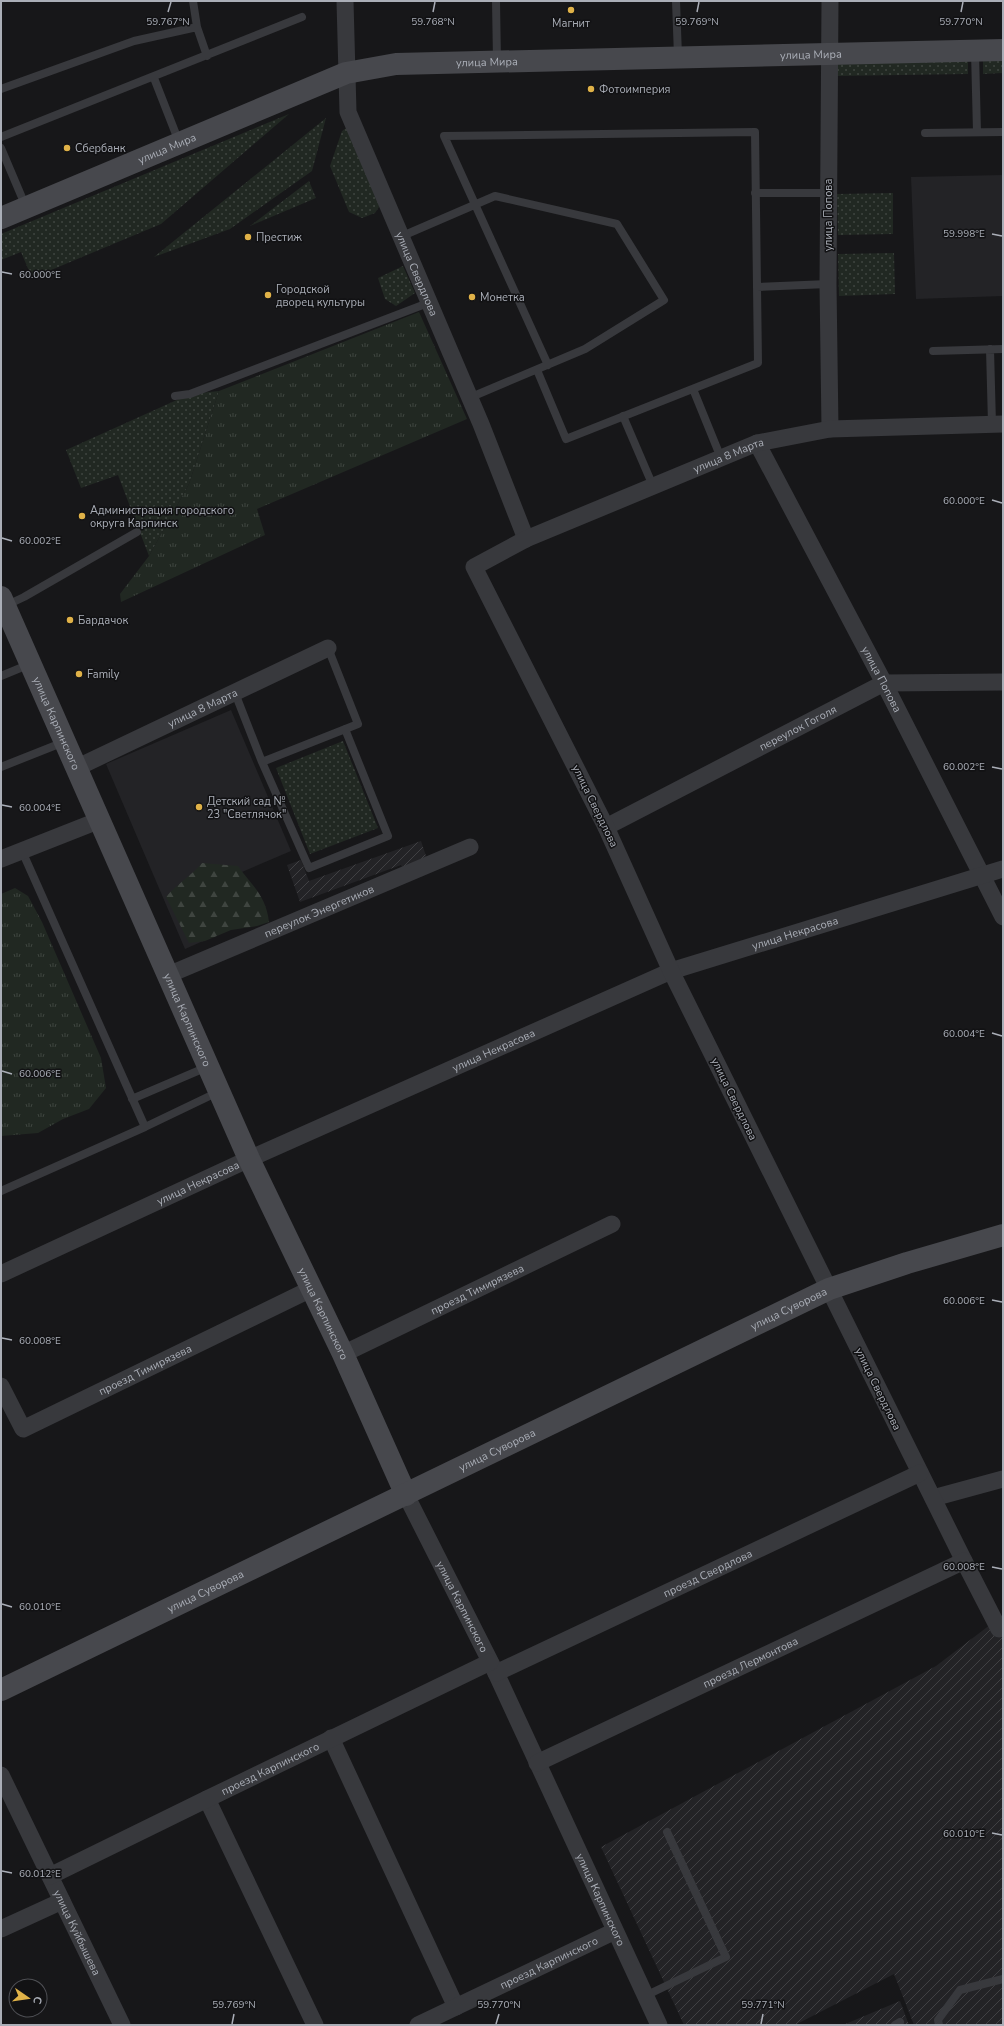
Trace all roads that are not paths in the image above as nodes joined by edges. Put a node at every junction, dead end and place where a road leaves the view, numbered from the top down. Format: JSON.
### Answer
{"nodes":[{"id":1,"x":193,"y":1,"type":"edge"},
{"id":2,"x":345,"y":1,"type":"edge"},
{"id":3,"x":496,"y":1,"type":"edge"},
{"id":4,"x":676,"y":1,"type":"edge"},
{"id":5,"x":830,"y":1,"type":"edge"},
{"id":6,"x":302,"y":18,"type":"dead end"},
{"id":7,"x":197,"y":27,"type":"junction"},
{"id":8,"x":1003,"y":50,"type":"edge"},
{"id":9,"x":975,"y":51,"type":"junction"},
{"id":10,"x":830,"y":54,"type":"junction"},
{"id":11,"x":207,"y":56,"type":"junction"},
{"id":12,"x":678,"y":57,"type":"junction"},
{"id":13,"x":497,"y":62,"type":"junction"},
{"id":14,"x":346,"y":73,"type":"junction"},
{"id":15,"x":154,"y":78,"type":"junction"},
{"id":16,"x":1,"y":89,"type":"edge"},
{"id":17,"x":977,"y":132,"type":"junction"},
{"id":18,"x":1003,"y":132,"type":"edge"},
{"id":19,"x":925,"y":133,"type":"dead end"},
{"id":20,"x":1,"y":137,"type":"edge"},
{"id":21,"x":179,"y":143,"type":"junction"},
{"id":22,"x":1,"y":148,"type":"edge"},
{"id":23,"x":755,"y":193,"type":"junction"},
{"id":24,"x":829,"y":193,"type":"junction"},
{"id":25,"x":475,"y":205,"type":"junction"},
{"id":26,"x":26,"y":207,"type":"junction"},
{"id":27,"x":1,"y":218,"type":"edge"},
{"id":28,"x":400,"y":237,"type":"junction"},
{"id":29,"x":828,"y":284,"type":"junction"},
{"id":30,"x":757,"y":287,"type":"junction"},
{"id":31,"x":428,"y":303,"type":"junction"},
{"id":32,"x":1003,"y":349,"type":"edge"},
{"id":33,"x":990,"y":350,"type":"junction"},
{"id":34,"x":933,"y":351,"type":"dead end"},
{"id":35,"x":548,"y":365,"type":"junction"},
{"id":36,"x":537,"y":370,"type":"junction"},
{"id":37,"x":693,"y":389,"type":"junction"},
{"id":38,"x":175,"y":396,"type":"dead end"},
{"id":39,"x":469,"y":398,"type":"junction"},
{"id":40,"x":623,"y":416,"type":"junction"},
{"id":41,"x":998,"y":424,"type":"edge"},
{"id":42,"x":830,"y":429,"type":"junction"},
{"id":43,"x":757,"y":443,"type":"junction"},
{"id":44,"x":721,"y":458,"type":"junction"},
{"id":45,"x":653,"y":486,"type":"junction"},
{"id":46,"x":137,"y":532,"type":"dead end"},
{"id":47,"x":526,"y":539,"type":"junction"},
{"id":48,"x":474,"y":567,"type":"joint"},
{"id":49,"x":3,"y":602,"type":"edge"},
{"id":50,"x":328,"y":648,"type":"joint"},
{"id":51,"x":30,"y":664,"type":"junction"},
{"id":52,"x":1,"y":676,"type":"edge"},
{"id":53,"x":1003,"y":682,"type":"edge"},
{"id":54,"x":884,"y":683,"type":"junction"},
{"id":55,"x":235,"y":692,"type":"junction"},
{"id":56,"x":345,"y":729,"type":"junction"},
{"id":57,"x":65,"y":742,"type":"junction"},
{"id":58,"x":262,"y":762,"type":"junction"},
{"id":59,"x":1,"y":767,"type":"edge"},
{"id":60,"x":76,"y":768,"type":"junction"},
{"id":61,"x":100,"y":820,"type":"junction"},
{"id":62,"x":606,"y":827,"type":"junction"},
{"id":63,"x":470,"y":847,"type":"dead end"},
{"id":64,"x":22,"y":850,"type":"junction"},
{"id":65,"x":1,"y":859,"type":"edge"},
{"id":66,"x":1003,"y":869,"type":"edge"},
{"id":67,"x":982,"y":875,"type":"junction"},
{"id":68,"x":1003,"y":917,"type":"edge"},
{"id":69,"x":671,"y":971,"type":"junction"},
{"id":70,"x":168,"y":975,"type":"junction"},
{"id":71,"x":208,"y":1066,"type":"junction"},
{"id":72,"x":219,"y":1092,"type":"junction"},
{"id":73,"x":132,"y":1099,"type":"junction"},
{"id":74,"x":145,"y":1127,"type":"junction"},
{"id":75,"x":249,"y":1159,"type":"junction"},
{"id":76,"x":1,"y":1191,"type":"edge"},
{"id":77,"x":612,"y":1224,"type":"dead end"},
{"id":78,"x":1003,"y":1235,"type":"edge"},
{"id":79,"x":1,"y":1274,"type":"edge"},
{"id":80,"x":311,"y":1289,"type":"junction"},
{"id":81,"x":829,"y":1289,"type":"junction"},
{"id":82,"x":343,"y":1354,"type":"junction"},
{"id":83,"x":1,"y":1386,"type":"edge"},
{"id":84,"x":920,"y":1473,"type":"junction"},
{"id":85,"x":1003,"y":1479,"type":"edge"},
{"id":86,"x":406,"y":1495,"type":"junction"},
{"id":87,"x":933,"y":1498,"type":"junction"},
{"id":88,"x":964,"y":1561,"type":"junction"},
{"id":89,"x":999,"y":1629,"type":"dead end"},
{"id":90,"x":493,"y":1668,"type":"junction"},
{"id":91,"x":1,"y":1690,"type":"edge"},
{"id":92,"x":332,"y":1738,"type":"junction"},
{"id":93,"x":537,"y":1763,"type":"junction"},
{"id":94,"x":1,"y":1775,"type":"edge"},
{"id":95,"x":207,"y":1799,"type":"junction"},
{"id":96,"x":667,"y":1832,"type":"dead end"},
{"id":97,"x":50,"y":1876,"type":"junction"},
{"id":98,"x":62,"y":1902,"type":"junction"},
{"id":99,"x":1,"y":1929,"type":"edge"},
{"id":100,"x":615,"y":1931,"type":"junction"},
{"id":101,"x":1003,"y":1978,"type":"edge"},
{"id":102,"x":646,"y":1996,"type":"junction"},
{"id":103,"x":456,"y":2007,"type":"junction"},
{"id":104,"x":122,"y":2025,"type":"edge"},
{"id":105,"x":315,"y":2025,"type":"edge"},
{"id":106,"x":418,"y":2025,"type":"edge"},
{"id":107,"x":659,"y":2025,"type":"edge"},
{"id":108,"x":939,"y":2025,"type":"edge"}],
"edges":[{"from":1,"to":7,"type":"lane"},
{"from":2,"to":14,"type":"street","name":"улица Свердлова"},
{"from":3,"to":13,"type":"lane"},
{"from":4,"to":12,"type":"lane"},
{"from":5,"to":10,"type":"street","name":"улица Попова"},
{"from":6,"to":11,"type":"lane"},
{"from":7,"to":11,"type":"lane"},
{"from":7,"to":16,"type":"lane"},
{"from":8,"to":9,"type":"street","name":"улица Мира"},
{"from":9,"to":10,"type":"street","name":"улица Мира"},
{"from":9,"to":17,"type":"lane"},
{"from":10,"to":12,"type":"street","name":"улица Мира"},
{"from":10,"to":24,"type":"street","name":"улица Попова"},
{"from":11,"to":15,"type":"lane"},
{"from":12,"to":13,"type":"street","name":"улица Мира"},
{"from":13,"to":14,"type":"street","name":"улица Мира"},
{"from":14,"to":21,"type":"street","name":"улица Мира"},
{"from":14,"to":28,"type":"street","name":"улица Свердлова"},
{"from":15,"to":20,"type":"lane"},
{"from":15,"to":21,"type":"lane"},
{"from":17,"to":18,"type":"lane"},
{"from":17,"to":19,"type":"lane"},
{"from":21,"to":26,"type":"street","name":"улица Мира"},
{"from":22,"to":26,"type":"lane"},
{"from":23,"to":24,"type":"lane"},
{"from":23,"to":25,"type":"lane"},
{"from":23,"to":30,"type":"lane"},
{"from":24,"to":29,"type":"street","name":"улица Попова"},
{"from":25,"to":28,"type":"lane"},
{"from":25,"to":35,"type":"lane"},
{"from":25,"to":35,"type":"lane"},
{"from":26,"to":27,"type":"street","name":"улица Мира"},
{"from":28,"to":31,"type":"street","name":"улица Свердлова"},
{"from":29,"to":30,"type":"lane"},
{"from":29,"to":42,"type":"street","name":"улица Попова"},
{"from":30,"to":37,"type":"lane"},
{"from":31,"to":38,"type":"lane"},
{"from":31,"to":39,"type":"street","name":"улица Свердлова"},
{"from":32,"to":33,"type":"lane"},
{"from":33,"to":34,"type":"lane"},
{"from":33,"to":41,"type":"lane"},
{"from":35,"to":36,"type":"lane"},
{"from":36,"to":39,"type":"lane"},
{"from":36,"to":40,"type":"lane"},
{"from":37,"to":40,"type":"lane"},
{"from":37,"to":44,"type":"lane"},
{"from":39,"to":47,"type":"street","name":"улица Свердлова"},
{"from":40,"to":45,"type":"lane"},
{"from":41,"to":42,"type":"street","name":"улица 8 Марта"},
{"from":42,"to":43,"type":"street","name":"улица 8 Марта"},
{"from":43,"to":44,"type":"street","name":"улица 8 Марта"},
{"from":43,"to":54,"type":"street","name":"улица Попова"},
{"from":44,"to":45,"type":"street","name":"улица 8 Марта"},
{"from":45,"to":47,"type":"street","name":"улица 8 Марта"},
{"from":46,"to":49,"type":"lane"},
{"from":47,"to":48,"type":"street","name":"улица 8 Марта"},
{"from":48,"to":62,"type":"street","name":"улица Свердлова"},
{"from":49,"to":51,"type":"street","name":"улица Карпинского"},
{"from":50,"to":55,"type":"street","name":"улица 8 Марта"},
{"from":50,"to":56,"type":"lane"},
{"from":51,"to":52,"type":"lane"},
{"from":51,"to":57,"type":"street","name":"улица Карпинского"},
{"from":53,"to":54,"type":"street","name":"переулок Гоголя"},
{"from":54,"to":62,"type":"street","name":"переулок Гоголя"},
{"from":54,"to":67,"type":"street","name":"улица Попова"},
{"from":55,"to":58,"type":"lane"},
{"from":55,"to":60,"type":"street","name":"улица 8 Марта"},
{"from":56,"to":58,"type":"lane"},
{"from":56,"to":58,"type":"lane"},
{"from":57,"to":59,"type":"lane"},
{"from":57,"to":60,"type":"street","name":"улица Карпинского"},
{"from":60,"to":61,"type":"street","name":"улица Карпинского"},
{"from":61,"to":64,"type":"street"},
{"from":61,"to":70,"type":"street","name":"улица Карпинского"},
{"from":62,"to":69,"type":"street","name":"улица Свердлова"},
{"from":63,"to":70,"type":"street","name":"переулок Энергетиков"},
{"from":64,"to":65,"type":"street"},
{"from":64,"to":73,"type":"lane"},
{"from":66,"to":67,"type":"street","name":"улица Некрасова"},
{"from":67,"to":68,"type":"street","name":"улица Попова"},
{"from":67,"to":69,"type":"street","name":"улица Некрасова"},
{"from":69,"to":75,"type":"street","name":"улица Некрасова"},
{"from":69,"to":81,"type":"street","name":"улица Свердлова"},
{"from":70,"to":71,"type":"street","name":"улица Карпинского"},
{"from":71,"to":72,"type":"street","name":"улица Карпинского"},
{"from":71,"to":73,"type":"lane"},
{"from":72,"to":74,"type":"lane"},
{"from":72,"to":75,"type":"street","name":"улица Карпинского"},
{"from":73,"to":74,"type":"lane"},
{"from":74,"to":76,"type":"lane"},
{"from":75,"to":79,"type":"street","name":"улица Некрасова"},
{"from":75,"to":80,"type":"street","name":"улица Карпинского"},
{"from":77,"to":82,"type":"street","name":"проезд Тимирязева"},
{"from":78,"to":81,"type":"street","name":"улица Суворова"},
{"from":80,"to":82,"type":"street","name":"улица Карпинского"},
{"from":80,"to":83,"type":"street","name":"проезд Тимирязева"},
{"from":81,"to":84,"type":"street","name":"улица Свердлова"},
{"from":81,"to":86,"type":"street","name":"улица Суворова"},
{"from":82,"to":86,"type":"street","name":"улица Карпинского"},
{"from":84,"to":87,"type":"street","name":"улица Свердлова"},
{"from":84,"to":90,"type":"street","name":"проезд Свердлова"},
{"from":85,"to":87,"type":"street"},
{"from":86,"to":90,"type":"street","name":"улица Карпинского"},
{"from":86,"to":91,"type":"street","name":"улица Суворова"},
{"from":87,"to":88,"type":"street","name":"улица Свердлова"},
{"from":88,"to":89,"type":"street","name":"улица Свердлова"},
{"from":88,"to":93,"type":"street","name":"проезд Лермонтова"},
{"from":90,"to":92,"type":"street","name":"проезд Карпинского"},
{"from":90,"to":93,"type":"street","name":"улица Карпинского"},
{"from":92,"to":95,"type":"street","name":"проезд Карпинского"},
{"from":92,"to":103,"type":"street"},
{"from":93,"to":100,"type":"street","name":"улица Карпинского"},
{"from":94,"to":97,"type":"street","name":"улица Куйбышева"},
{"from":95,"to":97,"type":"street","name":"проезд Карпинского"},
{"from":95,"to":105,"type":"street"},
{"from":96,"to":102,"type":"lane"},
{"from":97,"to":98,"type":"street","name":"улица Куйбышева"},
{"from":98,"to":99,"type":"street"},
{"from":98,"to":104,"type":"street","name":"улица Куйбышева"},
{"from":100,"to":102,"type":"street","name":"улица Карпинского"},
{"from":100,"to":103,"type":"street","name":"проезд Карпинского"},
{"from":101,"to":108,"type":"lane"},
{"from":102,"to":107,"type":"street","name":"улица Карпинского"},
{"from":103,"to":106,"type":"street","name":"проезд Карпинского"}]}
